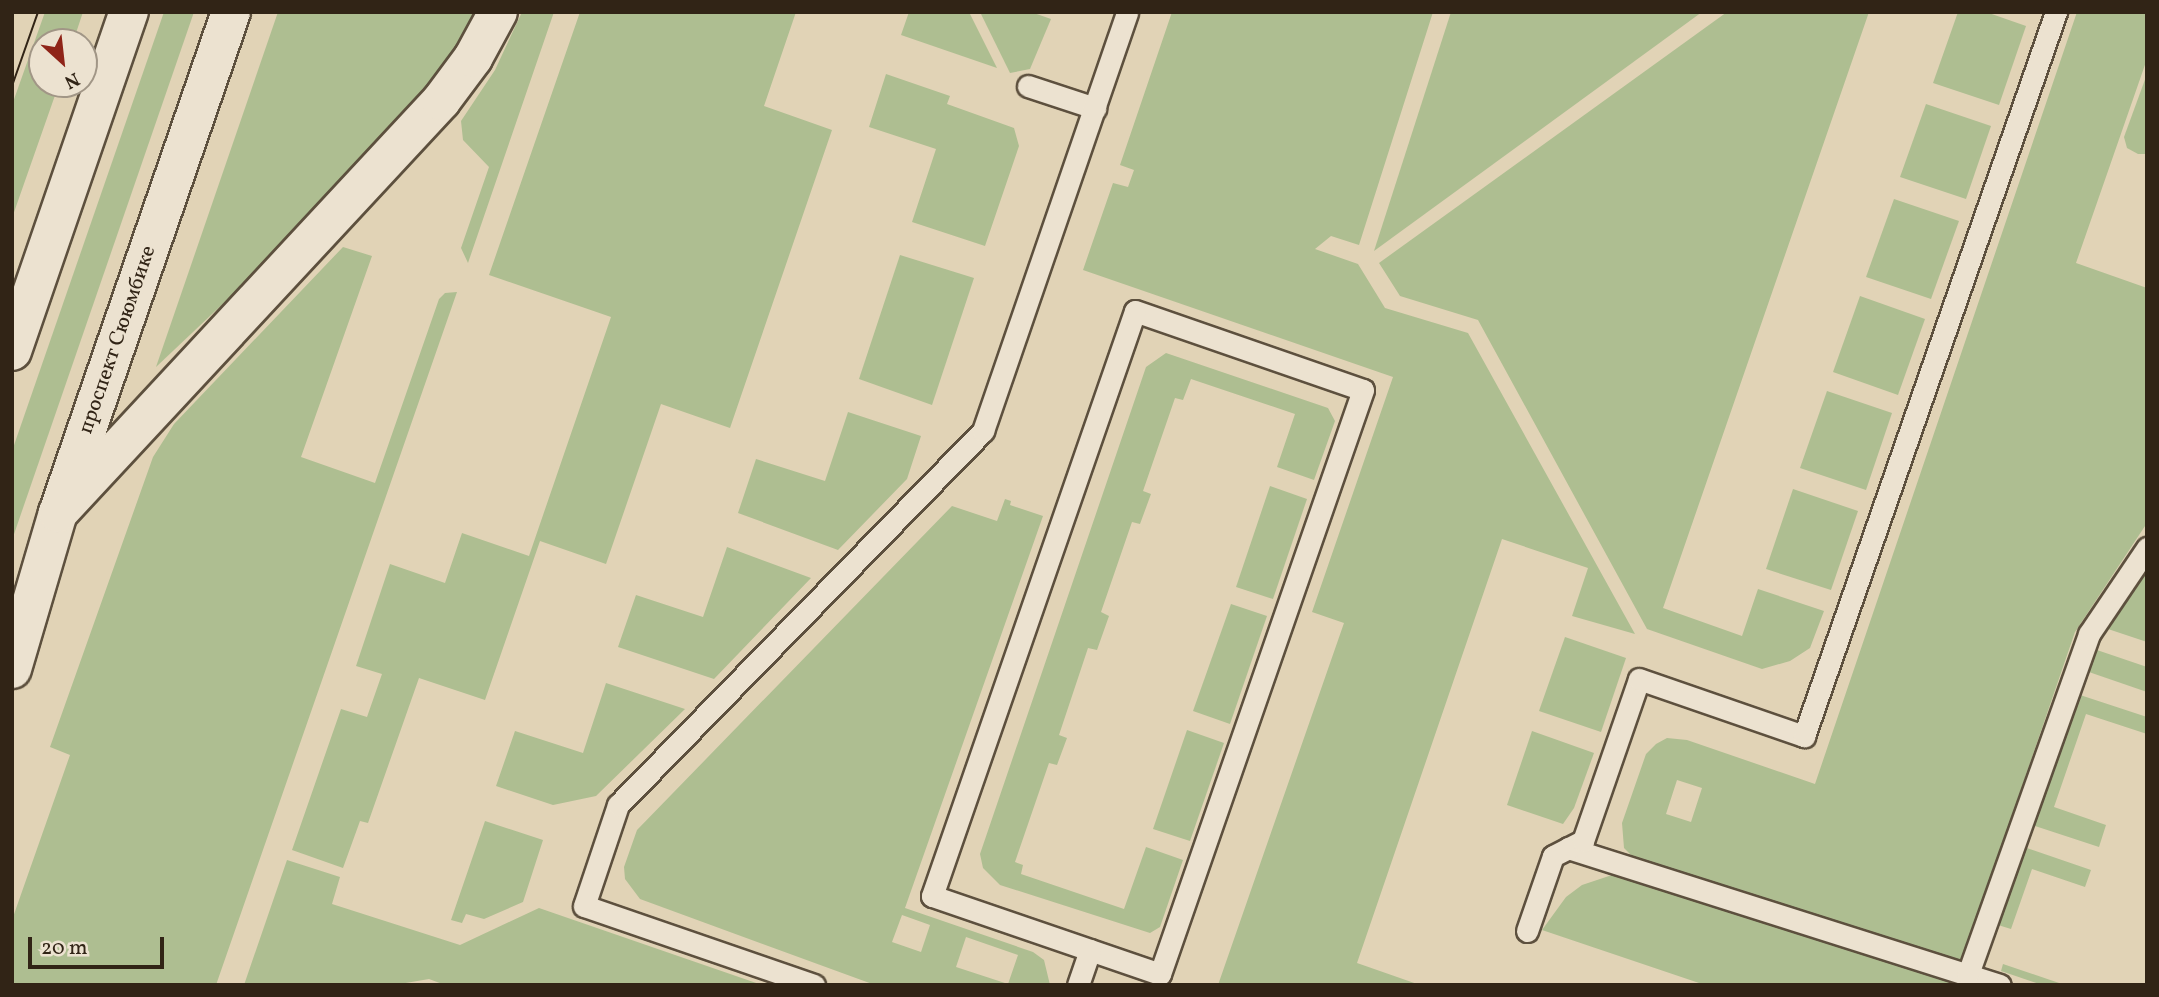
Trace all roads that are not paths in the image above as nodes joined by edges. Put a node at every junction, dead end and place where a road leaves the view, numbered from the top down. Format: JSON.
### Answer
{"nodes":[{"id":1,"x":129,"y":12,"type":"edge"},
{"id":2,"x":231,"y":12,"type":"edge"},
{"id":3,"x":498,"y":12,"type":"edge"},
{"id":4,"x":1127,"y":12,"type":"edge"},
{"id":5,"x":2056,"y":12,"type":"edge"},
{"id":6,"x":1028,"y":86,"type":"dead end"},
{"id":7,"x":1095,"y":108,"type":"junction"},
{"id":8,"x":12,"y":351,"type":"edge"},
{"id":9,"x":58,"y":513,"type":"junction"},
{"id":10,"x":2147,"y":548,"type":"edge"},
{"id":11,"x":12,"y":669,"type":"edge"},
{"id":12,"x":1568,"y":848,"type":"junction"},
{"id":13,"x":1527,"y":931,"type":"dead end"},
{"id":14,"x":1090,"y":950,"type":"junction"},
{"id":15,"x":1968,"y":974,"type":"junction"},
{"id":16,"x":814,"y":985,"type":"edge"},
{"id":17,"x":1077,"y":985,"type":"edge"},
{"id":18,"x":2000,"y":985,"type":"edge"}],
"edges":[{"from":1,"to":8,"type":"main road"},
{"from":2,"to":9,"type":"main road","name":"проспект Сююмбике"},
{"from":3,"to":9,"type":"main road"},
{"from":4,"to":7,"type":"lane"},
{"from":5,"to":12,"type":"lane"},
{"from":6,"to":7,"type":"lane"},
{"from":7,"to":16,"type":"lane"},
{"from":9,"to":11,"type":"main road","name":"проспект Сююмбике"},
{"from":10,"to":15,"type":"lane"},
{"from":12,"to":13,"type":"lane"},
{"from":12,"to":15,"type":"lane"},
{"from":14,"to":14,"type":"lane"},
{"from":14,"to":17,"type":"lane"},
{"from":15,"to":18,"type":"lane"}]}
